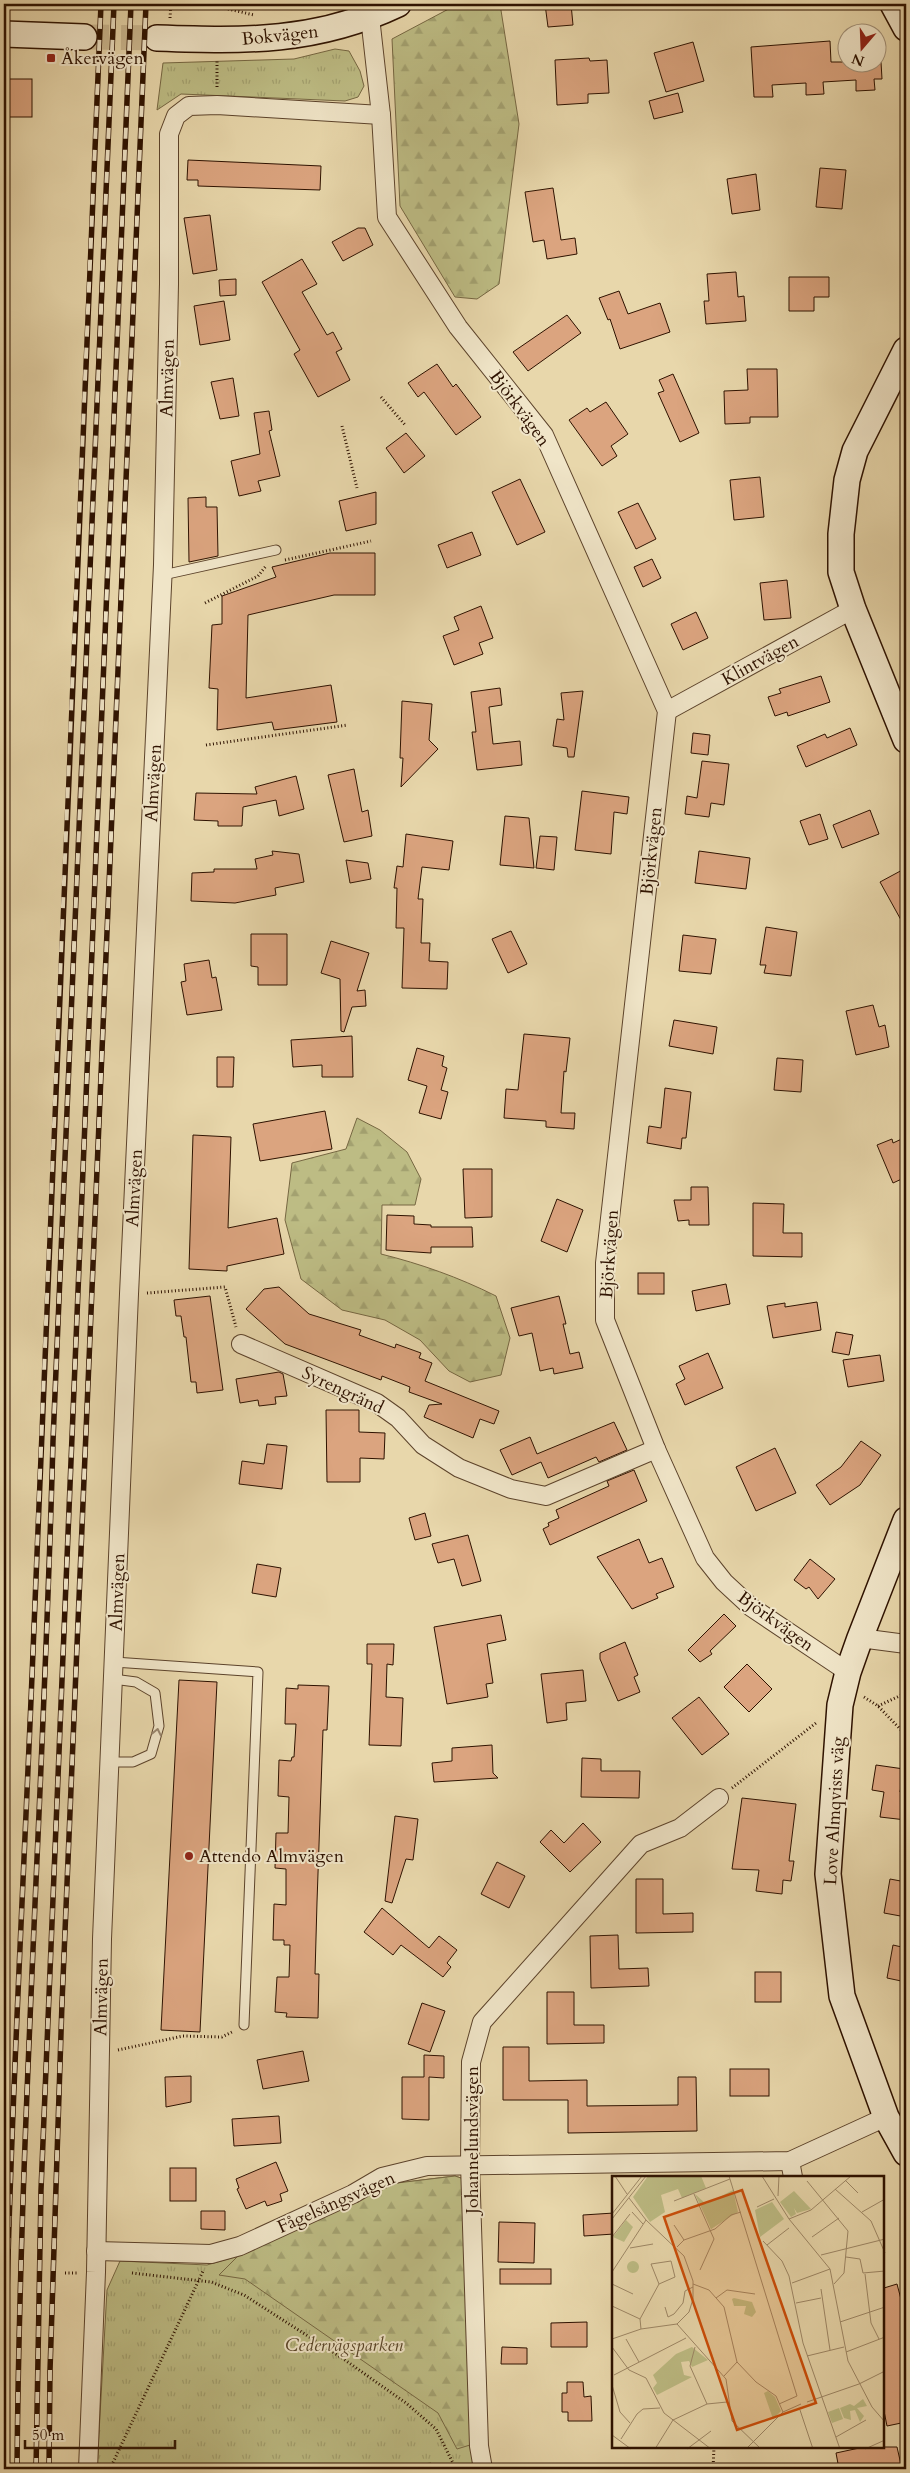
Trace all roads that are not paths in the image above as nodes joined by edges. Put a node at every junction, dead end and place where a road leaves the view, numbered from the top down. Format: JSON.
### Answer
{"nodes":[{"id":1,"x":398,"y":4,"type":"edge"},
{"id":2,"x":893,"y":4,"type":"edge"},
{"id":3,"x":370,"y":17,"type":"junction"},
{"id":4,"x":906,"y":28,"type":"edge"},
{"id":5,"x":4,"y":34,"type":"edge"},
{"id":6,"x":84,"y":37,"type":"tunnel mouth"},
{"id":7,"x":157,"y":38,"type":"tunnel mouth"},
{"id":8,"x":381,"y":115,"type":"junction"},
{"id":9,"x":906,"y":350,"type":"edge"},
{"id":10,"x":276,"y":550,"type":"dead end"},
{"id":11,"x":163,"y":575,"type":"junction"},
{"id":12,"x":853,"y":610,"type":"junction"},
{"id":13,"x":667,"y":711,"type":"junction"},
{"id":14,"x":906,"y":740,"type":"edge"},
{"id":15,"x":241,"y":1344,"type":"road end"},
{"id":16,"x":656,"y":1449,"type":"junction"},
{"id":17,"x":906,"y":1520,"type":"edge"},
{"id":18,"x":860,"y":1638,"type":"junction"},
{"id":19,"x":906,"y":1644,"type":"edge"},
{"id":20,"x":113,"y":1671,"type":"junction"},
{"id":21,"x":848,"y":1672,"type":"junction"},
{"id":22,"x":110,"y":1762,"type":"junction"},
{"id":23,"x":719,"y":1798,"type":"road end"},
{"id":24,"x":244,"y":2025,"type":"dead end"},
{"id":25,"x":886,"y":2117,"type":"junction"},
{"id":26,"x":906,"y":2153,"type":"edge"},
{"id":27,"x":470,"y":2164,"type":"junction"},
{"id":28,"x":792,"y":2169,"type":"edge"},
{"id":29,"x":96,"y":2251,"type":"junction"},
{"id":30,"x":88,"y":2469,"type":"edge"},
{"id":31,"x":483,"y":2469,"type":"edge"}],
"edges":[{"from":1,"to":3,"type":"street","name":"Bokvägen"},
{"from":2,"to":4,"type":"street"},
{"from":3,"to":7,"type":"street","name":"Bokvägen"},
{"from":3,"to":8,"type":"street","name":"Björkvägen"},
{"from":5,"to":6,"type":"street"},
{"from":8,"to":11,"type":"street","name":"Almvägen"},
{"from":8,"to":13,"type":"street","name":"Björkvägen"},
{"from":9,"to":12,"type":"street"},
{"from":10,"to":11,"type":"lane"},
{"from":11,"to":20,"type":"street","name":"Almvägen"},
{"from":12,"to":13,"type":"street","name":"Klintvägen"},
{"from":12,"to":14,"type":"street"},
{"from":13,"to":16,"type":"street","name":"Björkvägen"},
{"from":15,"to":16,"type":"street","name":"Syrengränd"},
{"from":16,"to":21,"type":"street","name":"Björkvägen"},
{"from":17,"to":18,"type":"street","name":"Love Almqvists väg"},
{"from":18,"to":19,"type":"street"},
{"from":18,"to":21,"type":"street","name":"Love Almqvists väg"},
{"from":20,"to":22,"type":"street","name":"Almvägen"},
{"from":22,"to":20,"type":"lane","one_way":true},
{"from":20,"to":24,"type":"lane"},
{"from":21,"to":25,"type":"street","name":"Love Almqvists väg"},
{"from":22,"to":29,"type":"street","name":"Almvägen"},
{"from":23,"to":27,"type":"street","name":"Johannelundsvägen"},
{"from":25,"to":26,"type":"street","name":"Love Almqvists väg"},
{"from":25,"to":28,"type":"street","name":"Fågelsångsvägen"},
{"from":27,"to":28,"type":"street","name":"Fågelsångsvägen"},
{"from":27,"to":29,"type":"street","name":"Fågelsångsvägen"},
{"from":27,"to":31,"type":"street","name":"Johannelundsvägen"},
{"from":29,"to":30,"type":"street","name":"Almvägen"}]}
